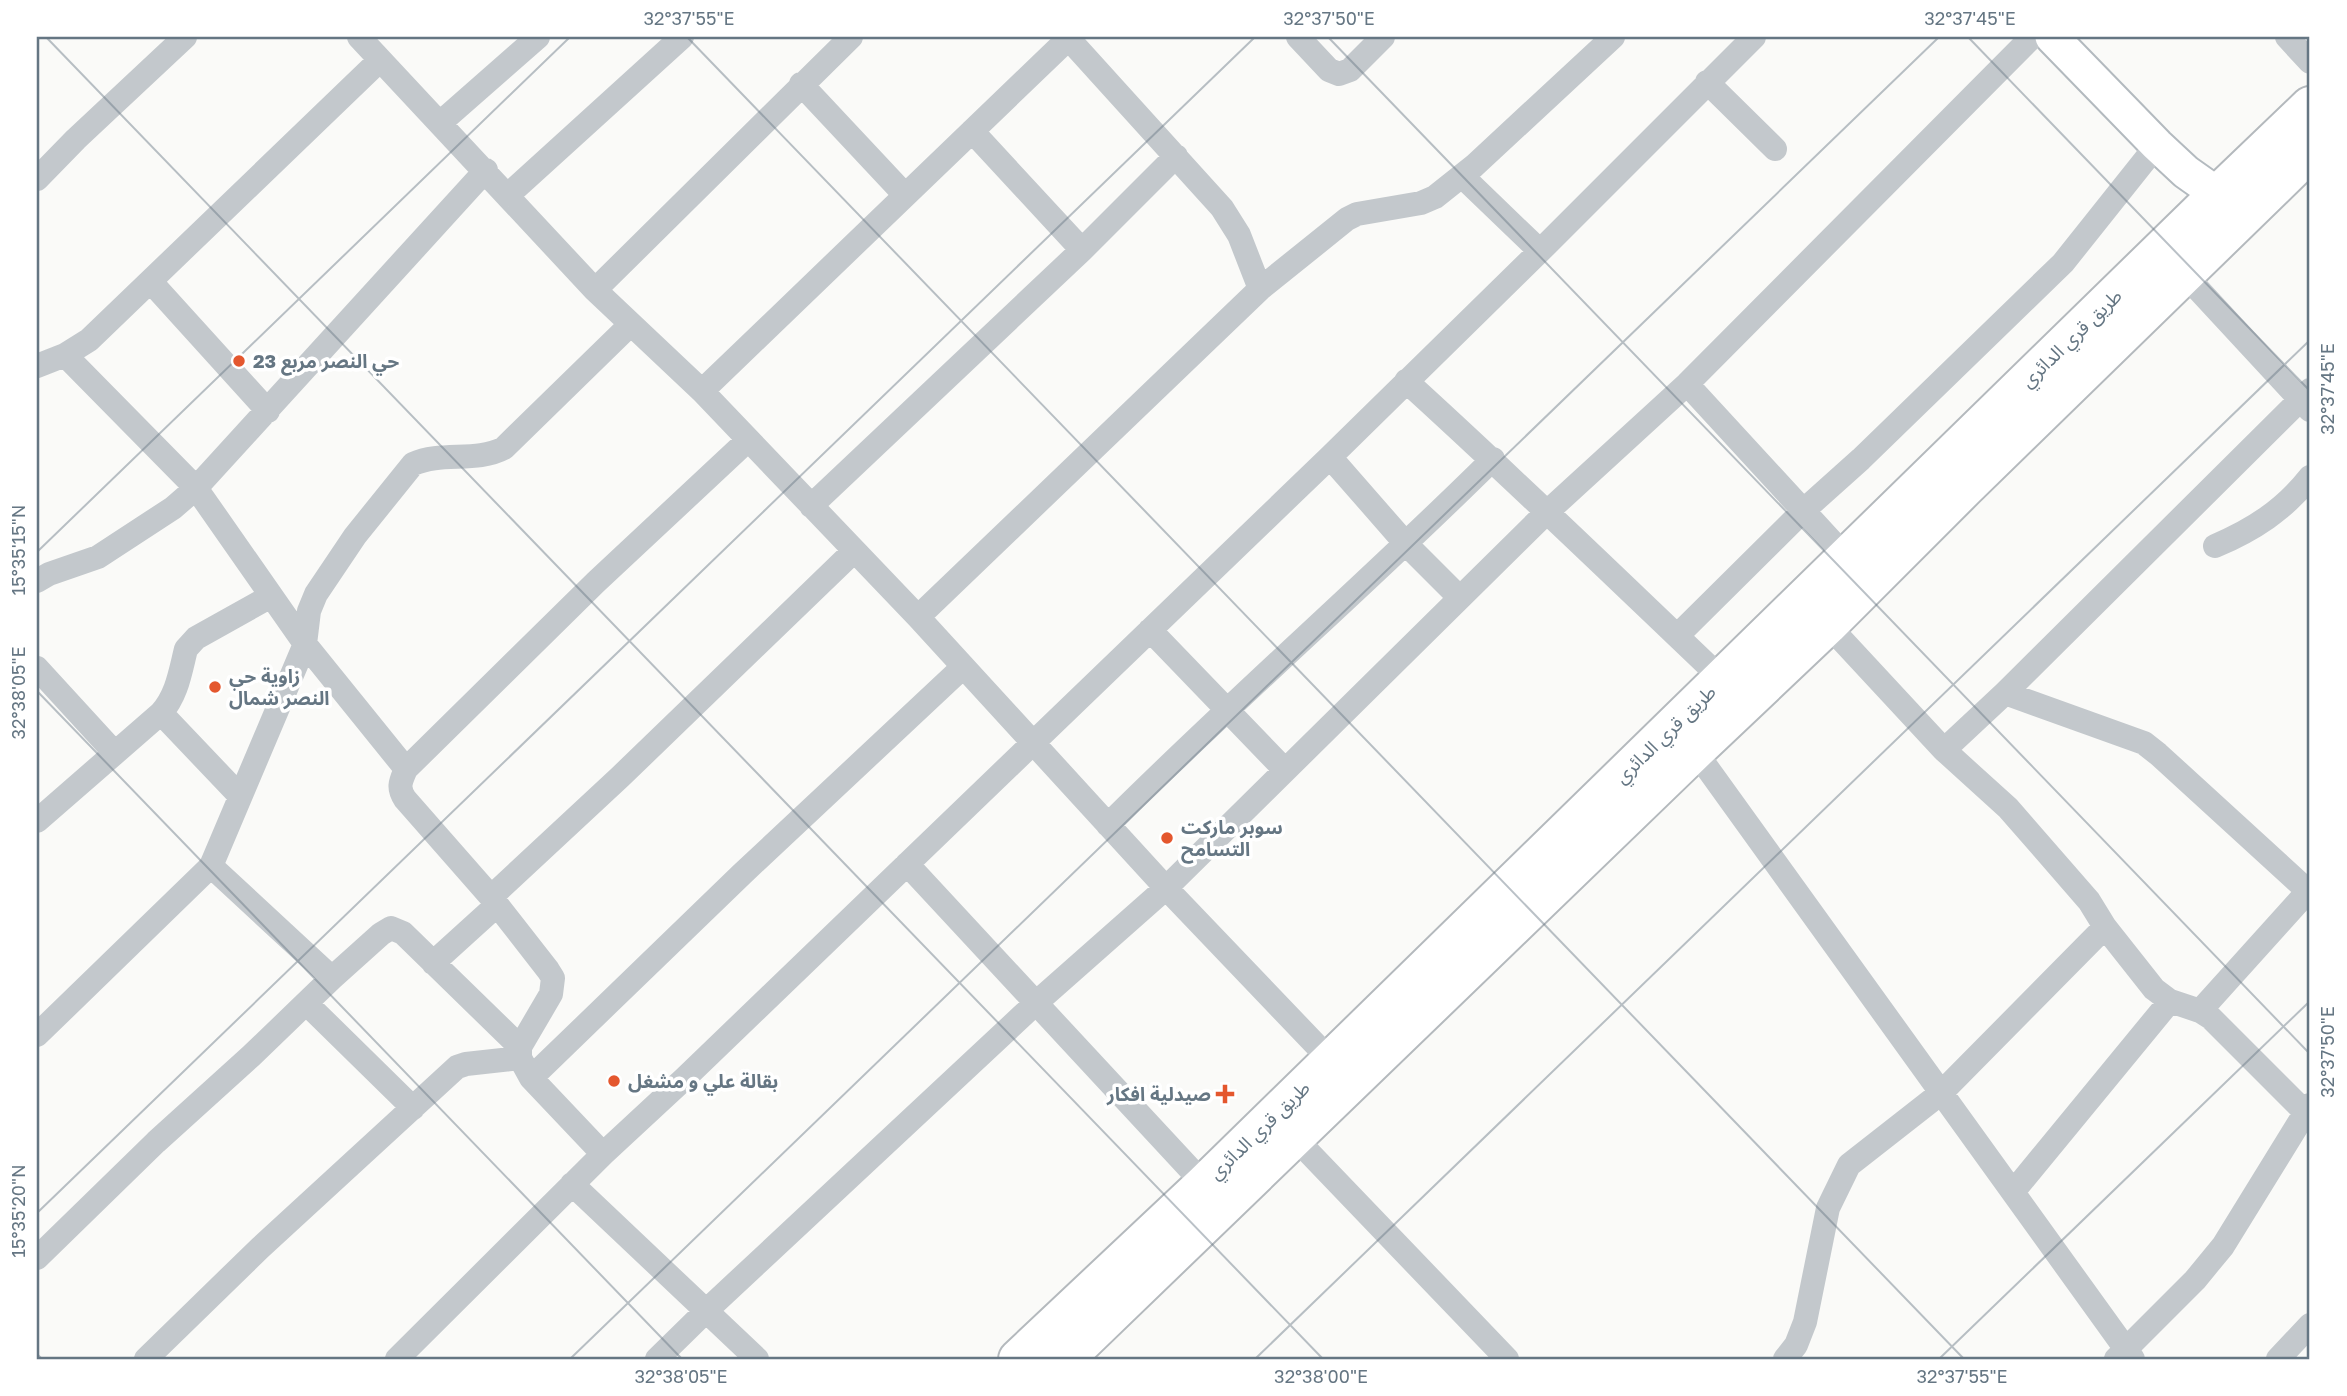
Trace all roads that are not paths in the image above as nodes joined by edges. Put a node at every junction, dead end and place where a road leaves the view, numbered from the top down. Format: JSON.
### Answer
{"nodes":[{"id":1,"x":185,"y":37,"type":"edge"},
{"id":2,"x":359,"y":37,"type":"edge"},
{"id":3,"x":538,"y":37,"type":"edge"},
{"id":4,"x":682,"y":37,"type":"edge"},
{"id":5,"x":851,"y":37,"type":"edge"},
{"id":6,"x":1298,"y":37,"type":"edge"},
{"id":7,"x":1383,"y":37,"type":"edge"},
{"id":8,"x":1613,"y":37,"type":"edge"},
{"id":9,"x":1754,"y":37,"type":"edge"},
{"id":10,"x":2032,"y":37,"type":"edge"},
{"id":11,"x":2052,"y":37,"type":"edge"},
{"id":12,"x":2287,"y":37,"type":"edge"},
{"id":13,"x":1069,"y":38,"type":"edge"},
{"id":14,"x":380,"y":60,"type":"junction"},
{"id":15,"x":2310,"y":62,"type":"edge"},
{"id":16,"x":1707,"y":82,"type":"junction"},
{"id":17,"x":801,"y":84,"type":"junction"},
{"id":18,"x":2310,"y":106,"type":"edge"},
{"id":19,"x":440,"y":123,"type":"junction"},
{"id":20,"x":972,"y":131,"type":"junction"},
{"id":21,"x":2157,"y":145,"type":"junction"},
{"id":22,"x":1775,"y":149,"type":"dead end"},
{"id":23,"x":2310,"y":152,"type":"edge"},
{"id":24,"x":1176,"y":156,"type":"junction"},
{"id":25,"x":486,"y":170,"type":"junction"},
{"id":26,"x":1462,"y":176,"type":"junction"},
{"id":27,"x":37,"y":179,"type":"edge"},
{"id":28,"x":508,"y":195,"type":"junction"},
{"id":29,"x":905,"y":195,"type":"junction"},
{"id":30,"x":2231,"y":205,"type":"junction"},
{"id":31,"x":1082,"y":250,"type":"junction"},
{"id":32,"x":1540,"y":251,"type":"junction"},
{"id":33,"x":2185,"y":275,"type":"junction"},
{"id":34,"x":151,"y":282,"type":"junction"},
{"id":35,"x":595,"y":289,"type":"junction"},
{"id":36,"x":1260,"y":289,"type":"junction"},
{"id":37,"x":631,"y":324,"type":"junction"},
{"id":38,"x":65,"y":355,"type":"junction"},
{"id":39,"x":37,"y":366,"type":"edge"},
{"id":40,"x":1406,"y":381,"type":"junction"},
{"id":41,"x":1687,"y":384,"type":"junction"},
{"id":42,"x":702,"y":391,"type":"junction"},
{"id":43,"x":2307,"y":400,"type":"edge"},
{"id":44,"x":268,"y":411,"type":"junction"},
{"id":45,"x":748,"y":440,"type":"junction"},
{"id":46,"x":1330,"y":457,"type":"junction"},
{"id":47,"x":1493,"y":459,"type":"junction"},
{"id":48,"x":2310,"y":477,"type":"edge"},
{"id":49,"x":196,"y":488,"type":"junction"},
{"id":50,"x":811,"y":506,"type":"junction"},
{"id":51,"x":1803,"y":511,"type":"junction"},
{"id":52,"x":1546,"y":513,"type":"junction"},
{"id":53,"x":1407,"y":545,"type":"junction"},
{"id":54,"x":2215,"y":546,"type":"dead end"},
{"id":55,"x":854,"y":551,"type":"junction"},
{"id":56,"x":1847,"y":558,"type":"junction"},
{"id":57,"x":37,"y":581,"type":"edge"},
{"id":58,"x":271,"y":596,"type":"junction"},
{"id":59,"x":1459,"y":597,"type":"junction"},
{"id":60,"x":918,"y":617,"type":"junction"},
{"id":61,"x":1828,"y":625,"type":"junction"},
{"id":62,"x":1150,"y":630,"type":"junction"},
{"id":63,"x":1677,"y":636,"type":"junction"},
{"id":64,"x":305,"y":644,"type":"junction"},
{"id":65,"x":963,"y":667,"type":"junction"},
{"id":66,"x":37,"y":668,"type":"edge"},
{"id":67,"x":1722,"y":679,"type":"junction"},
{"id":68,"x":2005,"y":693,"type":"junction"},
{"id":69,"x":1227,"y":712,"type":"junction"},
{"id":70,"x":161,"y":713,"type":"junction"},
{"id":71,"x":1032,"y":743,"type":"junction"},
{"id":72,"x":1944,"y":750,"type":"junction"},
{"id":73,"x":1695,"y":751,"type":"junction"},
{"id":74,"x":114,"y":752,"type":"junction"},
{"id":75,"x":406,"y":769,"type":"junction"},
{"id":76,"x":1285,"y":770,"type":"junction"},
{"id":77,"x":239,"y":795,"type":"junction"},
{"id":78,"x":37,"y":821,"type":"edge"},
{"id":79,"x":1108,"y":825,"type":"junction"},
{"id":80,"x":907,"y":864,"type":"junction"},
{"id":81,"x":211,"y":866,"type":"junction"},
{"id":82,"x":1166,"y":888,"type":"junction"},
{"id":83,"x":2309,"y":890,"type":"edge"},
{"id":84,"x":494,"y":901,"type":"junction"},
{"id":85,"x":2105,"y":928,"type":"junction"},
{"id":86,"x":433,"y":963,"type":"junction"},
{"id":87,"x":332,"y":978,"type":"junction"},
{"id":88,"x":2170,"y":1001,"type":"junction"},
{"id":89,"x":1037,"y":1002,"type":"junction"},
{"id":90,"x":306,"y":1003,"type":"junction"},
{"id":91,"x":2200,"y":1012,"type":"junction"},
{"id":92,"x":37,"y":1035,"type":"edge"},
{"id":93,"x":524,"y":1061,"type":"junction"},
{"id":94,"x":1341,"y":1071,"type":"junction"},
{"id":95,"x":1941,"y":1093,"type":"junction"},
{"id":96,"x":413,"y":1108,"type":"junction"},
{"id":97,"x":2309,"y":1111,"type":"edge"},
{"id":98,"x":1295,"y":1138,"type":"junction"},
{"id":99,"x":603,"y":1154,"type":"junction"},
{"id":100,"x":572,"y":1184,"type":"junction"},
{"id":101,"x":1204,"y":1184,"type":"junction"},
{"id":102,"x":2012,"y":1192,"type":"junction"},
{"id":103,"x":37,"y":1258,"type":"edge"},
{"id":104,"x":707,"y":1310,"type":"junction"},
{"id":105,"x":2310,"y":1325,"type":"edge"},
{"id":106,"x":2125,"y":1356,"type":"edge"},
{"id":107,"x":146,"y":1359,"type":"edge"},
{"id":108,"x":397,"y":1359,"type":"edge"},
{"id":109,"x":657,"y":1359,"type":"edge"},
{"id":110,"x":757,"y":1359,"type":"edge"},
{"id":111,"x":1018,"y":1359,"type":"edge"},
{"id":112,"x":1065,"y":1359,"type":"edge"},
{"id":113,"x":1507,"y":1359,"type":"edge"},
{"id":114,"x":1785,"y":1359,"type":"edge"},
{"id":115,"x":2278,"y":1359,"type":"edge"}],
"edges":[{"from":1,"to":27,"type":"street"},
{"from":2,"to":14,"type":"street"},
{"from":3,"to":19,"type":"street"},
{"from":4,"to":28,"type":"street"},
{"from":5,"to":17,"type":"street"},
{"from":6,"to":7,"type":"street"},
{"from":8,"to":26,"type":"street"},
{"from":9,"to":16,"type":"street"},
{"from":10,"to":41,"type":"street"},
{"from":11,"to":21,"type":"main road"},
{"from":12,"to":15,"type":"street"},
{"from":13,"to":20,"type":"street"},
{"from":13,"to":24,"type":"street"},
{"from":14,"to":19,"type":"street"},
{"from":14,"to":34,"type":"street"},
{"from":16,"to":22,"type":"street"},
{"from":16,"to":32,"type":"street"},
{"from":17,"to":29,"type":"street"},
{"from":17,"to":35,"type":"street"},
{"from":18,"to":30,"type":"highway","name":"طريق قري الدائري"},
{"from":19,"to":25,"type":"street"},
{"from":20,"to":29,"type":"street"},
{"from":20,"to":31,"type":"street"},
{"from":21,"to":30,"type":"main road"},
{"from":21,"to":51,"type":"street"},
{"from":23,"to":30,"type":"highway","name":"طريق قري الدائري"},
{"from":24,"to":31,"type":"street"},
{"from":24,"to":36,"type":"street"},
{"from":25,"to":28,"type":"street"},
{"from":25,"to":44,"type":"street"},
{"from":26,"to":32,"type":"street"},
{"from":26,"to":36,"type":"street"},
{"from":28,"to":35,"type":"street"},
{"from":29,"to":42,"type":"street"},
{"from":30,"to":33,"type":"highway","name":"طريق قري الدائري"},
{"from":30,"to":56,"type":"highway","name":"طريق قري الدائري"},
{"from":31,"to":50,"type":"street"},
{"from":32,"to":40,"type":"street"},
{"from":33,"to":43,"type":"street"},
{"from":33,"to":61,"type":"highway","name":"طريق قري الدائري"},
{"from":34,"to":38,"type":"street"},
{"from":34,"to":44,"type":"street"},
{"from":35,"to":37,"type":"street"},
{"from":36,"to":60,"type":"street"},
{"from":37,"to":42,"type":"street"},
{"from":37,"to":64,"type":"street"},
{"from":38,"to":39,"type":"street"},
{"from":38,"to":49,"type":"street"},
{"from":40,"to":46,"type":"street"},
{"from":40,"to":47,"type":"street"},
{"from":41,"to":51,"type":"street"},
{"from":41,"to":52,"type":"street"},
{"from":42,"to":45,"type":"street"},
{"from":43,"to":68,"type":"street"},
{"from":44,"to":49,"type":"street"},
{"from":45,"to":50,"type":"street"},
{"from":45,"to":75,"type":"street"},
{"from":46,"to":53,"type":"street"},
{"from":46,"to":62,"type":"street"},
{"from":47,"to":52,"type":"street"},
{"from":47,"to":53,"type":"street"},
{"from":48,"to":54,"type":"street"},
{"from":49,"to":57,"type":"street"},
{"from":49,"to":58,"type":"street"},
{"from":50,"to":55,"type":"street"},
{"from":51,"to":56,"type":"street"},
{"from":51,"to":63,"type":"street"},
{"from":52,"to":59,"type":"street"},
{"from":52,"to":63,"type":"street"},
{"from":53,"to":59,"type":"street"},
{"from":53,"to":69,"type":"street"},
{"from":55,"to":60,"type":"street"},
{"from":55,"to":84,"type":"street"},
{"from":56,"to":67,"type":"highway","name":"طريق قري الدائري"},
{"from":58,"to":64,"type":"street"},
{"from":58,"to":70,"type":"street"},
{"from":59,"to":76,"type":"street"},
{"from":60,"to":65,"type":"street"},
{"from":61,"to":72,"type":"street"},
{"from":61,"to":73,"type":"highway","name":"طريق قري الدائري"},
{"from":62,"to":69,"type":"street"},
{"from":62,"to":71,"type":"street"},
{"from":63,"to":67,"type":"street"},
{"from":64,"to":75,"type":"street"},
{"from":64,"to":77,"type":"street"},
{"from":65,"to":71,"type":"street"},
{"from":65,"to":93,"type":"street"},
{"from":66,"to":74,"type":"street"},
{"from":67,"to":94,"type":"highway","name":"طريق قري الدائري"},
{"from":68,"to":72,"type":"street"},
{"from":68,"to":83,"type":"street"},
{"from":69,"to":76,"type":"street"},
{"from":69,"to":79,"type":"street"},
{"from":70,"to":74,"type":"street"},
{"from":70,"to":77,"type":"street"},
{"from":71,"to":79,"type":"street"},
{"from":71,"to":80,"type":"street"},
{"from":72,"to":85,"type":"street"},
{"from":73,"to":94,"type":"highway","name":"طريق قري الدائري"},
{"from":73,"to":95,"type":"street"},
{"from":74,"to":78,"type":"street"},
{"from":75,"to":84,"type":"street"},
{"from":76,"to":82,"type":"street"},
{"from":77,"to":81,"type":"street"},
{"from":79,"to":82,"type":"street"},
{"from":80,"to":89,"type":"street"},
{"from":80,"to":99,"type":"street"},
{"from":81,"to":87,"type":"street"},
{"from":81,"to":92,"type":"street"},
{"from":82,"to":89,"type":"street"},
{"from":82,"to":94,"type":"street"},
{"from":83,"to":91,"type":"street"},
{"from":84,"to":86,"type":"street"},
{"from":84,"to":93,"type":"street"},
{"from":85,"to":88,"type":"street"},
{"from":85,"to":95,"type":"street"},
{"from":86,"to":87,"type":"street"},
{"from":86,"to":93,"type":"street"},
{"from":87,"to":90,"type":"street"},
{"from":88,"to":91,"type":"street"},
{"from":88,"to":102,"type":"street"},
{"from":89,"to":101,"type":"street"},
{"from":89,"to":104,"type":"street"},
{"from":90,"to":96,"type":"street"},
{"from":90,"to":103,"type":"street"},
{"from":91,"to":97,"type":"street"},
{"from":93,"to":96,"type":"street"},
{"from":93,"to":99,"type":"street"},
{"from":94,"to":98,"type":"highway","name":"طريق قري الدائري"},
{"from":94,"to":101,"type":"highway","name":"طريق قري الدائري"},
{"from":95,"to":102,"type":"street"},
{"from":95,"to":114,"type":"street"},
{"from":96,"to":107,"type":"street"},
{"from":97,"to":106,"type":"street"},
{"from":98,"to":112,"type":"highway","name":"طريق قري الدائري"},
{"from":98,"to":113,"type":"street"},
{"from":99,"to":100,"type":"street"},
{"from":100,"to":104,"type":"street"},
{"from":100,"to":108,"type":"street"},
{"from":101,"to":111,"type":"highway","name":"طريق قري الدائري"},
{"from":102,"to":106,"type":"street"},
{"from":104,"to":109,"type":"street"},
{"from":104,"to":110,"type":"street"},
{"from":105,"to":115,"type":"street"}]}
